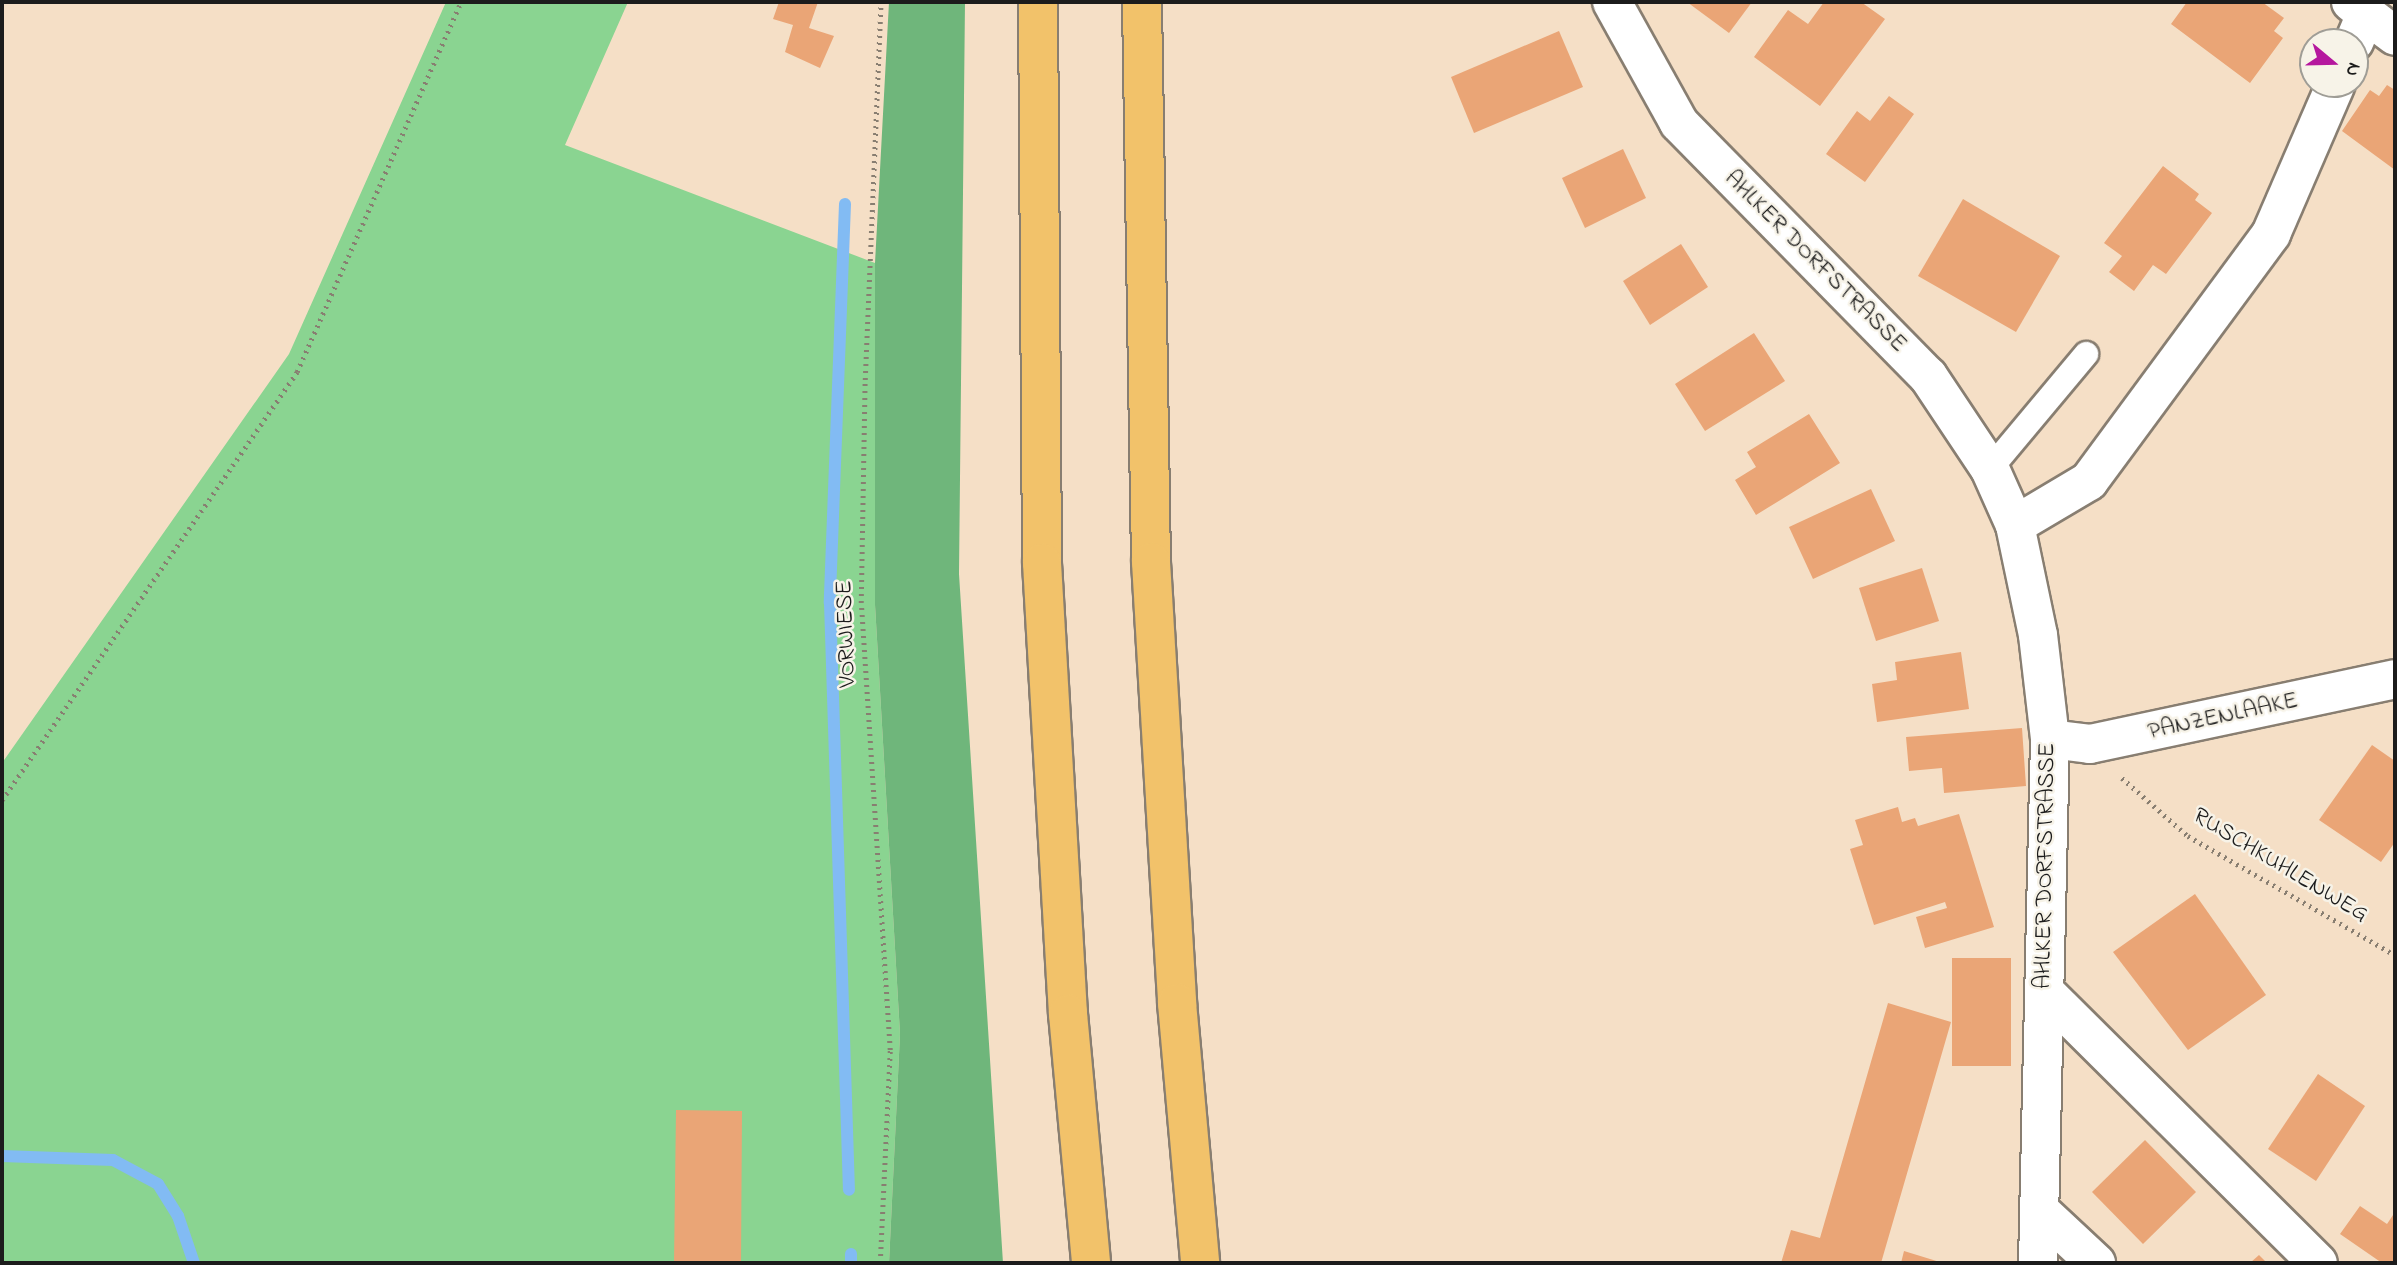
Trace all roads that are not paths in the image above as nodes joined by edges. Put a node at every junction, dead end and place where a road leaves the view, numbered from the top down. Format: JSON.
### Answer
{"nodes":[{"id":1,"x":1038,"y":2,"type":"edge"},
{"id":2,"x":1142,"y":2,"type":"edge"},
{"id":3,"x":1612,"y":2,"type":"edge"},
{"id":4,"x":2330,"y":98,"type":"edge"},
{"id":5,"x":2086,"y":354,"type":"dead end"},
{"id":6,"x":1990,"y":469,"type":"junction"},
{"id":7,"x":2015,"y":525,"type":"junction"},
{"id":8,"x":2395,"y":679,"type":"edge"},
{"id":9,"x":2050,"y":739,"type":"junction"},
{"id":10,"x":2044,"y":991,"type":"junction"},
{"id":11,"x":2039,"y":1210,"type":"junction"},
{"id":12,"x":1091,"y":1263,"type":"edge"},
{"id":13,"x":1200,"y":1263,"type":"edge"},
{"id":14,"x":2038,"y":1263,"type":"edge"},
{"id":15,"x":2096,"y":1263,"type":"edge"},
{"id":16,"x":2318,"y":1263,"type":"edge"}],
"edges":[{"from":1,"to":12,"type":"highway"},
{"from":2,"to":13,"type":"highway"},
{"from":3,"to":6,"type":"street","name":"AHLKER DORFSTRASSE"},
{"from":4,"to":7,"type":"street"},
{"from":5,"to":6,"type":"lane"},
{"from":6,"to":7,"type":"street","name":"AHLKER DORFSTRASSE"},
{"from":7,"to":9,"type":"street","name":"AHLKER DORFSTRASSE"},
{"from":8,"to":9,"type":"street","name":"PANZENLAAKE"},
{"from":9,"to":10,"type":"street","name":"AHLKER DORFSTRASSE"},
{"from":10,"to":11,"type":"street","name":"AHLKER DORFSTRASSE"},
{"from":10,"to":16,"type":"street"},
{"from":11,"to":14,"type":"street","name":"AHLKER DORFSTRASSE"},
{"from":11,"to":15,"type":"street"}]}
